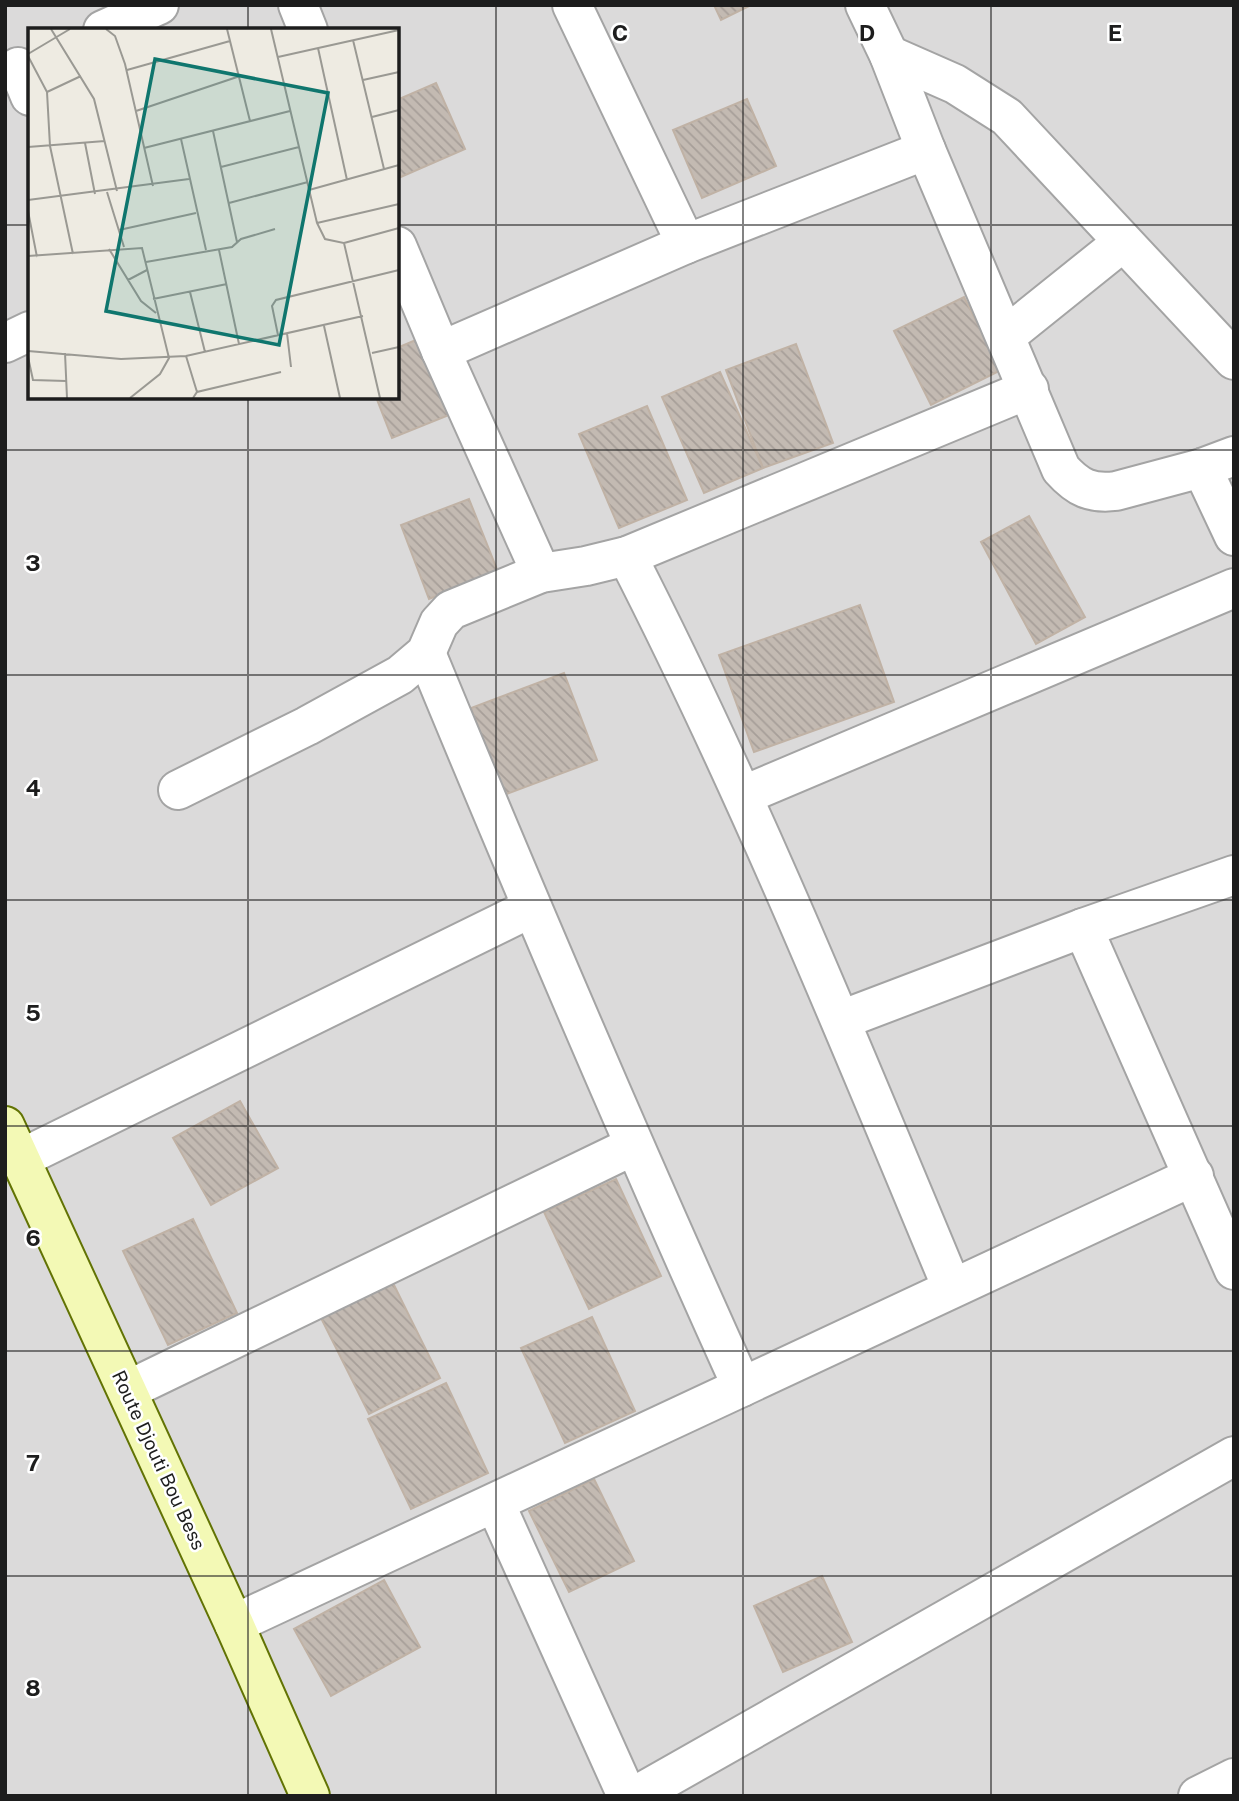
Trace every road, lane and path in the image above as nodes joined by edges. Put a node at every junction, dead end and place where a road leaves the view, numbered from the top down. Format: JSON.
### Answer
{"nodes":[{"id":1,"x":159,"y":5,"type":"edge"},
{"id":2,"x":298,"y":5,"type":"edge"},
{"id":3,"x":572,"y":5,"type":"edge"},
{"id":4,"x":865,"y":5,"type":"edge"},
{"id":5,"x":107,"y":28,"type":"edge"},
{"id":6,"x":307,"y":28,"type":"edge"},
{"id":7,"x":889,"y":55,"type":"junction"},
{"id":8,"x":926,"y":149,"type":"junction"},
{"id":9,"x":1123,"y":242,"type":"junction"},
{"id":10,"x":686,"y":244,"type":"junction"},
{"id":11,"x":399,"y":251,"type":"edge"},
{"id":12,"x":28,"y":332,"type":"edge"},
{"id":13,"x":1006,"y":336,"type":"junction"},
{"id":14,"x":5,"y":342,"type":"edge"},
{"id":15,"x":441,"y":351,"type":"junction"},
{"id":16,"x":1234,"y":360,"type":"edge"},
{"id":17,"x":1029,"y":388,"type":"junction"},
{"id":18,"x":1218,"y":462,"type":"edge"},
{"id":19,"x":1234,"y":537,"type":"edge"},
{"id":20,"x":627,"y":555,"type":"junction"},
{"id":21,"x":541,"y":573,"type":"junction"},
{"id":22,"x":1234,"y":588,"type":"edge"},
{"id":23,"x":426,"y":653,"type":"junction"},
{"id":24,"x":178,"y":790,"type":"dead end"},
{"id":25,"x":744,"y":795,"type":"junction"},
{"id":26,"x":1234,"y":874,"type":"edge"},
{"id":27,"x":531,"y":908,"type":"junction"},
{"id":28,"x":1083,"y":928,"type":"junction"},
{"id":29,"x":841,"y":1020,"type":"junction"},
{"id":30,"x":13,"y":1143,"type":"edge"},
{"id":31,"x":633,"y":1146,"type":"junction"},
{"id":32,"x":1194,"y":1175,"type":"junction"},
{"id":33,"x":1234,"y":1270,"type":"edge"},
{"id":34,"x":952,"y":1288,"type":"junction"},
{"id":35,"x":742,"y":1387,"type":"junction"},
{"id":36,"x":128,"y":1390,"type":"junction"},
{"id":37,"x":1234,"y":1456,"type":"edge"},
{"id":38,"x":495,"y":1503,"type":"junction"},
{"id":39,"x":234,"y":1624,"type":"junction"},
{"id":40,"x":1234,"y":1778,"type":"edge"},
{"id":41,"x":310,"y":1796,"type":"edge"},
{"id":42,"x":628,"y":1796,"type":"edge"},
{"id":43,"x":635,"y":1796,"type":"edge"},
{"id":44,"x":1198,"y":1796,"type":"edge"}],
"edges":[{"from":1,"to":5,"type":"street"},
{"from":2,"to":6,"type":"street"},
{"from":3,"to":10,"type":"street"},
{"from":4,"to":7,"type":"street"},
{"from":7,"to":8,"type":"street"},
{"from":7,"to":9,"type":"street"},
{"from":8,"to":10,"type":"street"},
{"from":8,"to":13,"type":"street"},
{"from":9,"to":13,"type":"street"},
{"from":9,"to":16,"type":"street"},
{"from":10,"to":15,"type":"street"},
{"from":11,"to":15,"type":"street"},
{"from":12,"to":14,"type":"street"},
{"from":13,"to":17,"type":"street"},
{"from":15,"to":21,"type":"street"},
{"from":17,"to":18,"type":"street"},
{"from":17,"to":20,"type":"street"},
{"from":18,"to":19,"type":"street"},
{"from":20,"to":21,"type":"street"},
{"from":20,"to":25,"type":"street"},
{"from":21,"to":23,"type":"street"},
{"from":22,"to":25,"type":"street"},
{"from":23,"to":24,"type":"street"},
{"from":23,"to":27,"type":"street"},
{"from":25,"to":29,"type":"street"},
{"from":26,"to":28,"type":"street"},
{"from":27,"to":30,"type":"street"},
{"from":27,"to":31,"type":"street"},
{"from":28,"to":29,"type":"street"},
{"from":28,"to":32,"type":"street"},
{"from":29,"to":34,"type":"street"},
{"from":30,"to":36,"type":"main road","name":"Route Djouti Bou Bess"},
{"from":31,"to":35,"type":"street"},
{"from":31,"to":36,"type":"street"},
{"from":32,"to":33,"type":"street"},
{"from":32,"to":34,"type":"street"},
{"from":34,"to":35,"type":"street"},
{"from":35,"to":38,"type":"street"},
{"from":36,"to":39,"type":"main road","name":"Route Djouti Bou Bess"},
{"from":37,"to":43,"type":"street"},
{"from":38,"to":39,"type":"street"},
{"from":38,"to":42,"type":"street"},
{"from":39,"to":41,"type":"main road","name":"Route Djouti Bou Bess"},
{"from":40,"to":44,"type":"street"}]}
